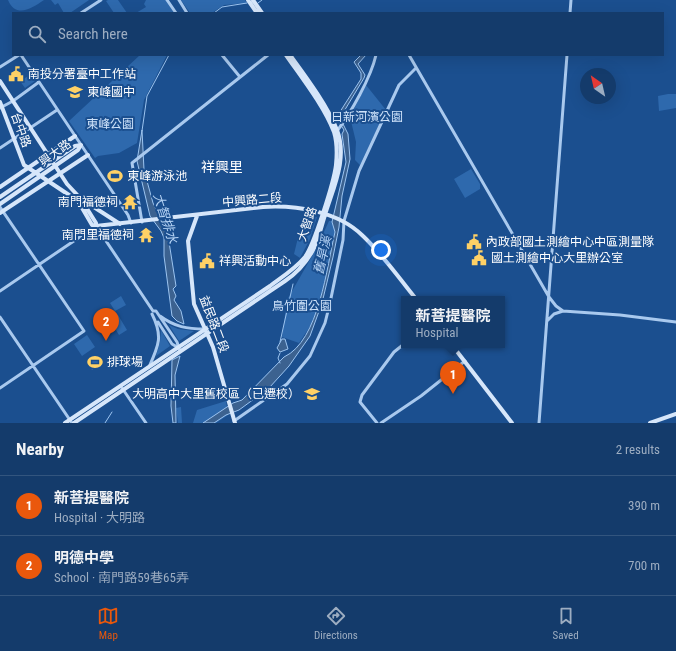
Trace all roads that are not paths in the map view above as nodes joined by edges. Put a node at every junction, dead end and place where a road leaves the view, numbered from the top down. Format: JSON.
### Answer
{"nodes":[{"id":1,"x":100,"y":0,"type":"edge"},
{"id":2,"x":167,"y":0,"type":"edge"},
{"id":3,"x":179,"y":0,"type":"edge"},
{"id":4,"x":248,"y":0,"type":"edge"},
{"id":5,"x":253,"y":0,"type":"edge"},
{"id":6,"x":571,"y":0,"type":"edge"},
{"id":7,"x":82,"y":12,"type":"edge"},
{"id":8,"x":175,"y":12,"type":"edge"},
{"id":9,"x":186,"y":12,"type":"edge"},
{"id":10,"x":256,"y":12,"type":"edge"},
{"id":11,"x":261,"y":12,"type":"edge"},
{"id":12,"x":570,"y":12,"type":"edge"},
{"id":13,"x":18,"y":56,"type":"edge"},
{"id":14,"x":21,"y":56,"type":"edge"},
{"id":15,"x":223,"y":56,"type":"edge"},
{"id":16,"x":267,"y":56,"type":"edge"},
{"id":17,"x":287,"y":56,"type":"edge"},
{"id":18,"x":291,"y":56,"type":"edge"},
{"id":19,"x":376,"y":56,"type":"edge"},
{"id":20,"x":410,"y":56,"type":"edge"},
{"id":21,"x":567,"y":56,"type":"edge"},
{"id":22,"x":0,"y":68,"type":"edge"},
{"id":23,"x":416,"y":68,"type":"junction"},
{"id":24,"x":240,"y":77,"type":"junction"},
{"id":25,"x":0,"y":81,"type":"edge"},
{"id":26,"x":39,"y":82,"type":"junction"},
{"id":27,"x":12,"y":101,"type":"junction"},
{"id":28,"x":0,"y":102,"type":"edge"},
{"id":29,"x":1,"y":107,"type":"edge"},
{"id":30,"x":57,"y":110,"type":"junction"},
{"id":31,"x":30,"y":128,"type":"junction"},
{"id":32,"x":336,"y":132,"type":"junction"},
{"id":33,"x":75,"y":136,"type":"junction"},
{"id":34,"x":14,"y":139,"type":"junction"},
{"id":35,"x":81,"y":145,"type":"junction"},
{"id":36,"x":0,"y":148,"type":"edge"},
{"id":37,"x":48,"y":154,"type":"junction"},
{"id":38,"x":88,"y":155,"type":"junction"},
{"id":39,"x":54,"y":164,"type":"junction"},
{"id":40,"x":28,"y":168,"type":"junction"},
{"id":41,"x":36,"y":173,"type":"junction"},
{"id":42,"x":60,"y":174,"type":"junction"},
{"id":43,"x":41,"y":176,"type":"junction"},
{"id":44,"x":49,"y":181,"type":"junction"},
{"id":45,"x":0,"y":187,"type":"edge"},
{"id":46,"x":0,"y":197,"type":"edge"},
{"id":47,"x":81,"y":199,"type":"junction"},
{"id":48,"x":0,"y":204,"type":"edge"},
{"id":49,"x":1,"y":210,"type":"edge"},
{"id":50,"x":323,"y":214,"type":"junction"},
{"id":51,"x":197,"y":216,"type":"junction"},
{"id":52,"x":190,"y":217,"type":"junction"},
{"id":53,"x":143,"y":222,"type":"junction"},
{"id":54,"x":342,"y":222,"type":"junction"},
{"id":55,"x":131,"y":223,"type":"junction"},
{"id":56,"x":120,"y":224,"type":"junction"},
{"id":57,"x":96,"y":226,"type":"junction"},
{"id":58,"x":194,"y":227,"type":"junction"},
{"id":59,"x":39,"y":265,"type":"junction"},
{"id":60,"x":0,"y":291,"type":"edge"},
{"id":61,"x":413,"y":296,"type":"edge"},
{"id":62,"x":549,"y":296,"type":"junction"},
{"id":63,"x":563,"y":310,"type":"junction"},
{"id":64,"x":153,"y":312,"type":"junction"},
{"id":65,"x":158,"y":315,"type":"junction"},
{"id":66,"x":0,"y":317,"type":"edge"},
{"id":67,"x":547,"y":321,"type":"junction"},
{"id":68,"x":676,"y":322,"type":"edge"},
{"id":69,"x":205,"y":329,"type":"junction"},
{"id":70,"x":208,"y":334,"type":"junction"},
{"id":71,"x":401,"y":346,"type":"edge"},
{"id":72,"x":454,"y":348,"type":"edge"},
{"id":73,"x":179,"y":349,"type":"junction"},
{"id":74,"x":465,"y":361,"type":"junction"},
{"id":75,"x":33,"y":365,"type":"junction"},
{"id":76,"x":149,"y":367,"type":"junction"},
{"id":77,"x":0,"y":388,"type":"edge"},
{"id":78,"x":122,"y":388,"type":"junction"},
{"id":79,"x":676,"y":414,"type":"edge"},
{"id":80,"x":72,"y":422,"type":"edge"},
{"id":81,"x":234,"y":422,"type":"edge"},
{"id":82,"x":65,"y":423,"type":"edge"},
{"id":83,"x":146,"y":423,"type":"edge"},
{"id":84,"x":377,"y":423,"type":"edge"},
{"id":85,"x":381,"y":423,"type":"edge"},
{"id":86,"x":512,"y":423,"type":"edge"},
{"id":87,"x":539,"y":423,"type":"edge"},
{"id":88,"x":650,"y":423,"type":"edge"}],
"edges":[{"from":1,"to":7,"type":"street"},
{"from":2,"to":8,"type":"street"},
{"from":3,"to":9,"type":"street"},
{"from":4,"to":10,"type":"street"},
{"from":5,"to":11,"type":"street"},
{"from":6,"to":12,"type":"street"},
{"from":13,"to":22,"type":"street"},
{"from":14,"to":26,"type":"street"},
{"from":15,"to":24,"type":"street"},
{"from":16,"to":24,"type":"street"},
{"from":17,"to":32,"type":"street","name":"大智路"},
{"from":18,"to":32,"type":"street","name":"大智路"},
{"from":19,"to":32,"type":"street"},
{"from":20,"to":23,"type":"street"},
{"from":21,"to":62,"type":"street"},
{"from":23,"to":54,"type":"street"},
{"from":23,"to":62,"type":"street"},
{"from":24,"to":53,"type":"street"},
{"from":25,"to":27,"type":"street","name":"台中路"},
{"from":26,"to":27,"type":"street"},
{"from":26,"to":30,"type":"street"},
{"from":27,"to":29,"type":"street"},
{"from":27,"to":31,"type":"street","name":"台中路"},
{"from":28,"to":29,"type":"street","name":"台中路"},
{"from":29,"to":34,"type":"street","name":"台中路"},
{"from":30,"to":31,"type":"street"},
{"from":30,"to":33,"type":"street"},
{"from":31,"to":34,"type":"street"},
{"from":31,"to":37,"type":"street","name":"台中路"},
{"from":32,"to":50,"type":"street","name":"大智路"},
{"from":33,"to":35,"type":"street"},
{"from":33,"to":37,"type":"street","name":"興大路"},
{"from":34,"to":36,"type":"street"},
{"from":34,"to":40,"type":"street","name":"台中路"},
{"from":35,"to":38,"type":"street"},
{"from":35,"to":39,"type":"street","name":"興大路"},
{"from":37,"to":39,"type":"street","name":"台中路"},
{"from":37,"to":40,"type":"street","name":"興大路"},
{"from":38,"to":42,"type":"street","name":"興大路"},
{"from":38,"to":55,"type":"street"},
{"from":39,"to":41,"type":"street","name":"興大路"},
{"from":39,"to":42,"type":"street","name":"台中路"},
{"from":39,"to":43,"type":"street","name":"興大路"},
{"from":40,"to":41,"type":"street","name":"台中路"},
{"from":40,"to":45,"type":"street","name":"興大路"},
{"from":41,"to":43,"type":"street","name":"台中路"},
{"from":41,"to":46,"type":"street","name":"興大路"},
{"from":42,"to":44,"type":"street","name":"興大路"},
{"from":42,"to":47,"type":"street","name":"台中路"},
{"from":43,"to":44,"type":"street","name":"台中路"},
{"from":43,"to":48,"type":"street","name":"興大路"},
{"from":44,"to":49,"type":"street","name":"興大路"},
{"from":44,"to":57,"type":"street","name":"台中路"},
{"from":47,"to":56,"type":"street","name":"台中路"},
{"from":47,"to":57,"type":"street","name":"台中路"},
{"from":49,"to":59,"type":"street"},
{"from":50,"to":51,"type":"street","name":"中興路二段"},
{"from":50,"to":54,"type":"street","name":"中興路二段"},
{"from":50,"to":69,"type":"street","name":"大智路"},
{"from":50,"to":70,"type":"street","name":"大智路"},
{"from":51,"to":52,"type":"street","name":"中興路二段"},
{"from":51,"to":58,"type":"street","name":"益民路二段"},
{"from":52,"to":53,"type":"street","name":"中興路二段"},
{"from":52,"to":58,"type":"street"},
{"from":53,"to":55,"type":"street"},
{"from":54,"to":61,"type":"street"},
{"from":54,"to":81,"type":"street"},
{"from":55,"to":56,"type":"street"},
{"from":56,"to":57,"type":"street"},
{"from":57,"to":59,"type":"street"},
{"from":57,"to":64,"type":"street"},
{"from":58,"to":69,"type":"street","name":"益民路二段"},
{"from":59,"to":60,"type":"street"},
{"from":59,"to":75,"type":"street"},
{"from":62,"to":63,"type":"street"},
{"from":62,"to":67,"type":"street"},
{"from":63,"to":67,"type":"street"},
{"from":63,"to":68,"type":"street"},
{"from":64,"to":65,"type":"street"},
{"from":64,"to":73,"type":"street"},
{"from":64,"to":76,"type":"street"},
{"from":65,"to":69,"type":"street"},
{"from":65,"to":73,"type":"street"},
{"from":66,"to":75,"type":"street"},
{"from":67,"to":87,"type":"street"},
{"from":69,"to":70,"type":"street","name":"益民路二段"},
{"from":69,"to":73,"type":"street","name":"大智路"},
{"from":70,"to":73,"type":"street","name":"大智路"},
{"from":70,"to":81,"type":"street","name":"益民路二段"},
{"from":71,"to":84,"type":"street"},
{"from":72,"to":74,"type":"street"},
{"from":73,"to":76,"type":"street"},
{"from":73,"to":78,"type":"street"},
{"from":74,"to":85,"type":"street"},
{"from":74,"to":86,"type":"street"},
{"from":75,"to":77,"type":"street"},
{"from":75,"to":80,"type":"street"},
{"from":76,"to":78,"type":"street"},
{"from":78,"to":80,"type":"street"},
{"from":78,"to":83,"type":"street"},
{"from":79,"to":88,"type":"street"},
{"from":80,"to":82,"type":"street"}]}
